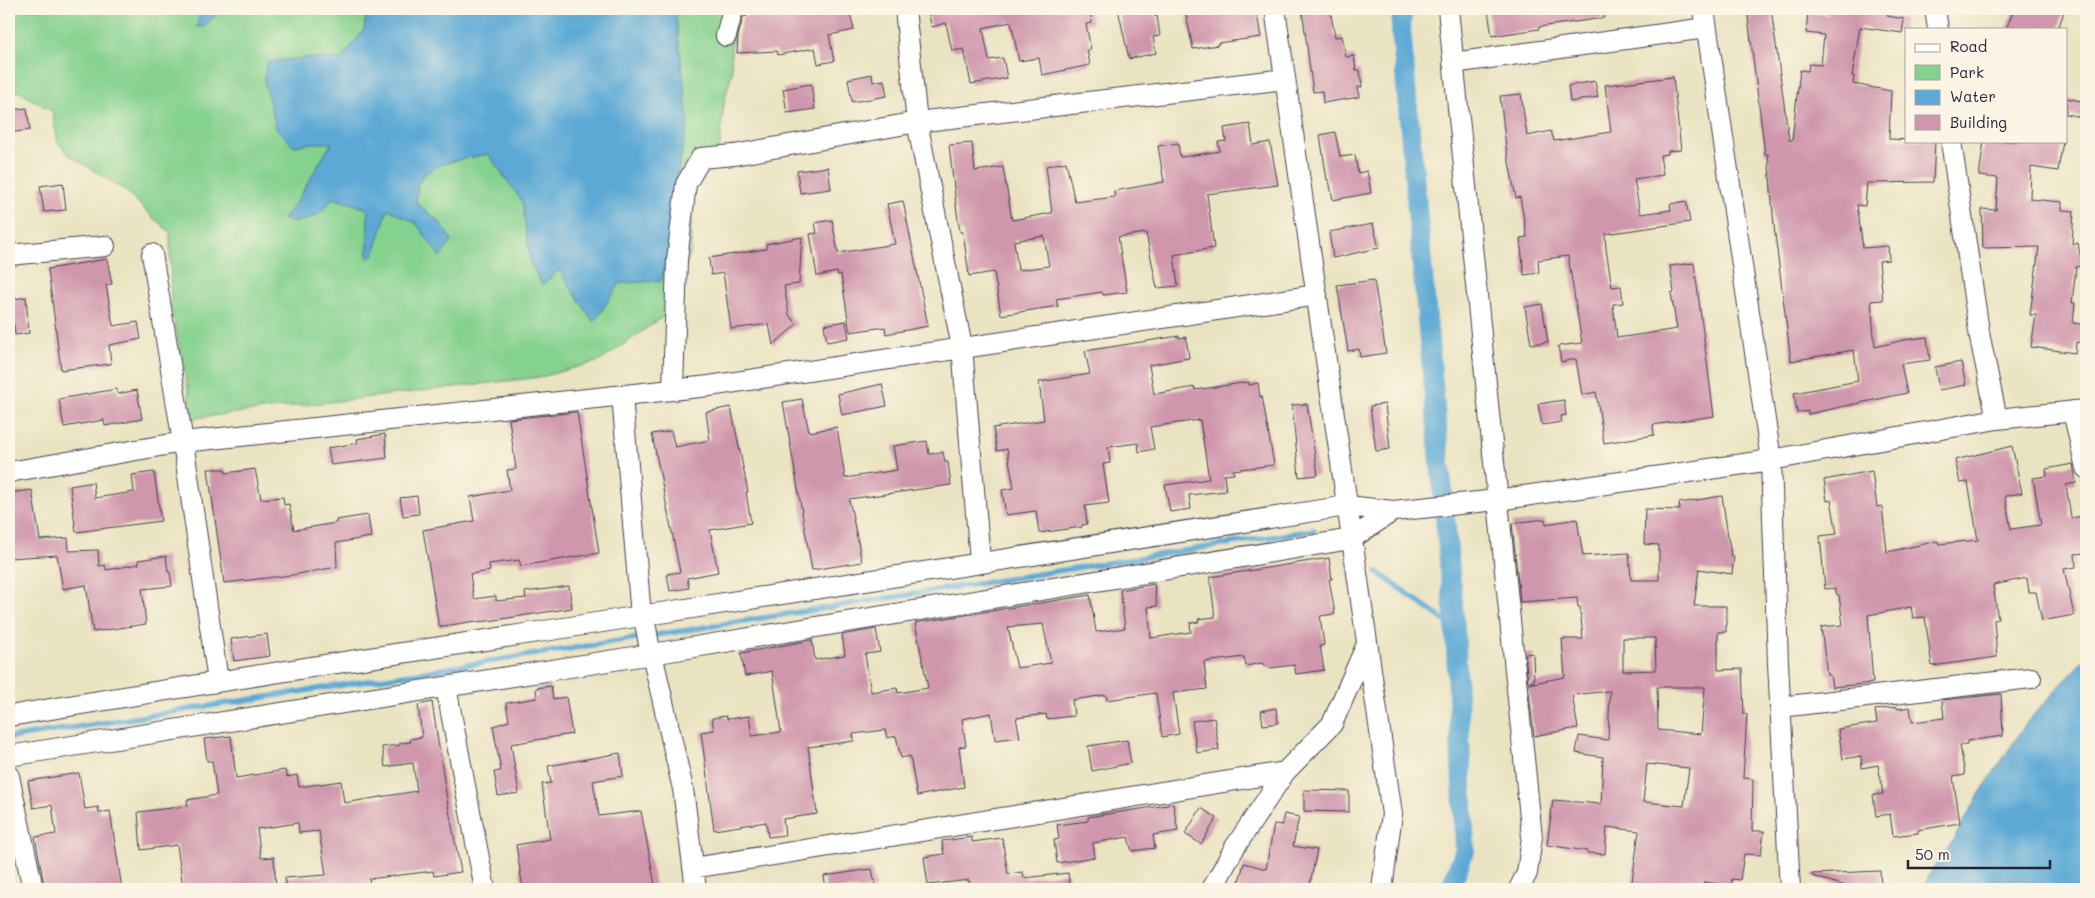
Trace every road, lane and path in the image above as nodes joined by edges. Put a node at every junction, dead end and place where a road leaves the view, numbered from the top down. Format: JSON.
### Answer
{"nodes":[{"id":1,"x":733,"y":9,"type":"edge"},
{"id":2,"x":905,"y":9,"type":"edge"},
{"id":3,"x":1275,"y":9,"type":"edge"},
{"id":4,"x":1448,"y":9,"type":"edge"},
{"id":5,"x":1935,"y":9,"type":"edge"},
{"id":6,"x":1705,"y":18,"type":"edge"},
{"id":7,"x":1938,"y":28,"type":"edge"},
{"id":8,"x":726,"y":36,"type":"dead end"},
{"id":9,"x":1453,"y":63,"type":"junction"},
{"id":10,"x":1285,"y":79,"type":"junction"},
{"id":11,"x":917,"y":122,"type":"junction"},
{"id":12,"x":1951,"y":142,"type":"edge"},
{"id":13,"x":104,"y":246,"type":"dead end"},
{"id":14,"x":152,"y":254,"type":"dead end"},
{"id":15,"x":9,"y":255,"type":"edge"},
{"id":16,"x":1317,"y":294,"type":"junction"},
{"id":17,"x":962,"y":347,"type":"junction"},
{"id":18,"x":673,"y":389,"type":"junction"},
{"id":19,"x":622,"y":396,"type":"junction"},
{"id":20,"x":2080,"y":410,"type":"edge"},
{"id":21,"x":1996,"y":419,"type":"junction"},
{"id":22,"x":183,"y":442,"type":"junction"},
{"id":23,"x":1771,"y":460,"type":"junction"},
{"id":24,"x":2086,"y":468,"type":"edge"},
{"id":25,"x":9,"y":472,"type":"edge"},
{"id":26,"x":1493,"y":500,"type":"junction"},
{"id":27,"x":1347,"y":506,"type":"junction"},
{"id":28,"x":1393,"y":511,"type":"junction"},
{"id":29,"x":1351,"y":539,"type":"junction"},
{"id":30,"x":980,"y":561,"type":"junction"},
{"id":31,"x":642,"y":618,"type":"junction"},
{"id":32,"x":1367,"y":644,"type":"junction"},
{"id":33,"x":651,"y":651,"type":"junction"},
{"id":34,"x":2031,"y":678,"type":"dead end"},
{"id":35,"x":218,"y":681,"type":"junction"},
{"id":36,"x":446,"y":687,"type":"junction"},
{"id":37,"x":1780,"y":707,"type":"junction"},
{"id":38,"x":9,"y":716,"type":"edge"},
{"id":39,"x":9,"y":756,"type":"edge"},
{"id":40,"x":1285,"y":772,"type":"junction"},
{"id":41,"x":9,"y":776,"type":"edge"},
{"id":42,"x":693,"y":868,"type":"junction"},
{"id":43,"x":33,"y":889,"type":"edge"},
{"id":44,"x":485,"y":889,"type":"edge"},
{"id":45,"x":696,"y":889,"type":"edge"},
{"id":46,"x":1212,"y":889,"type":"edge"},
{"id":47,"x":1382,"y":889,"type":"edge"},
{"id":48,"x":1519,"y":889,"type":"edge"},
{"id":49,"x":1790,"y":889,"type":"edge"}],
"edges":[{"from":1,"to":8,"type":"street"},
{"from":2,"to":11,"type":"street"},
{"from":3,"to":10,"type":"street"},
{"from":4,"to":9,"type":"street"},
{"from":5,"to":7,"type":"street"},
{"from":6,"to":9,"type":"street"},
{"from":6,"to":23,"type":"street"},
{"from":9,"to":26,"type":"street"},
{"from":10,"to":11,"type":"street"},
{"from":10,"to":16,"type":"street"},
{"from":11,"to":17,"type":"street"},
{"from":11,"to":18,"type":"street"},
{"from":12,"to":21,"type":"street"},
{"from":13,"to":15,"type":"street"},
{"from":14,"to":22,"type":"street"},
{"from":16,"to":17,"type":"street"},
{"from":16,"to":27,"type":"street"},
{"from":17,"to":18,"type":"street"},
{"from":17,"to":30,"type":"street"},
{"from":18,"to":19,"type":"street"},
{"from":19,"to":22,"type":"street"},
{"from":19,"to":31,"type":"street"},
{"from":20,"to":21,"type":"street"},
{"from":20,"to":24,"type":"street"},
{"from":21,"to":23,"type":"street"},
{"from":22,"to":25,"type":"street"},
{"from":22,"to":35,"type":"street"},
{"from":23,"to":26,"type":"street"},
{"from":23,"to":37,"type":"street"},
{"from":26,"to":28,"type":"street"},
{"from":26,"to":48,"type":"street"},
{"from":27,"to":28,"type":"street"},
{"from":27,"to":29,"type":"street"},
{"from":27,"to":30,"type":"street"},
{"from":28,"to":29,"type":"street"},
{"from":29,"to":32,"type":"street"},
{"from":29,"to":33,"type":"street"},
{"from":30,"to":31,"type":"street"},
{"from":31,"to":33,"type":"street"},
{"from":31,"to":35,"type":"street"},
{"from":32,"to":40,"type":"street"},
{"from":32,"to":47,"type":"street"},
{"from":33,"to":36,"type":"street"},
{"from":33,"to":42,"type":"street"},
{"from":34,"to":37,"type":"street"},
{"from":35,"to":38,"type":"street"},
{"from":36,"to":39,"type":"street"},
{"from":36,"to":44,"type":"street"},
{"from":37,"to":49,"type":"street"},
{"from":40,"to":42,"type":"street"},
{"from":40,"to":46,"type":"street"},
{"from":41,"to":43,"type":"street"},
{"from":42,"to":45,"type":"street"}]}
